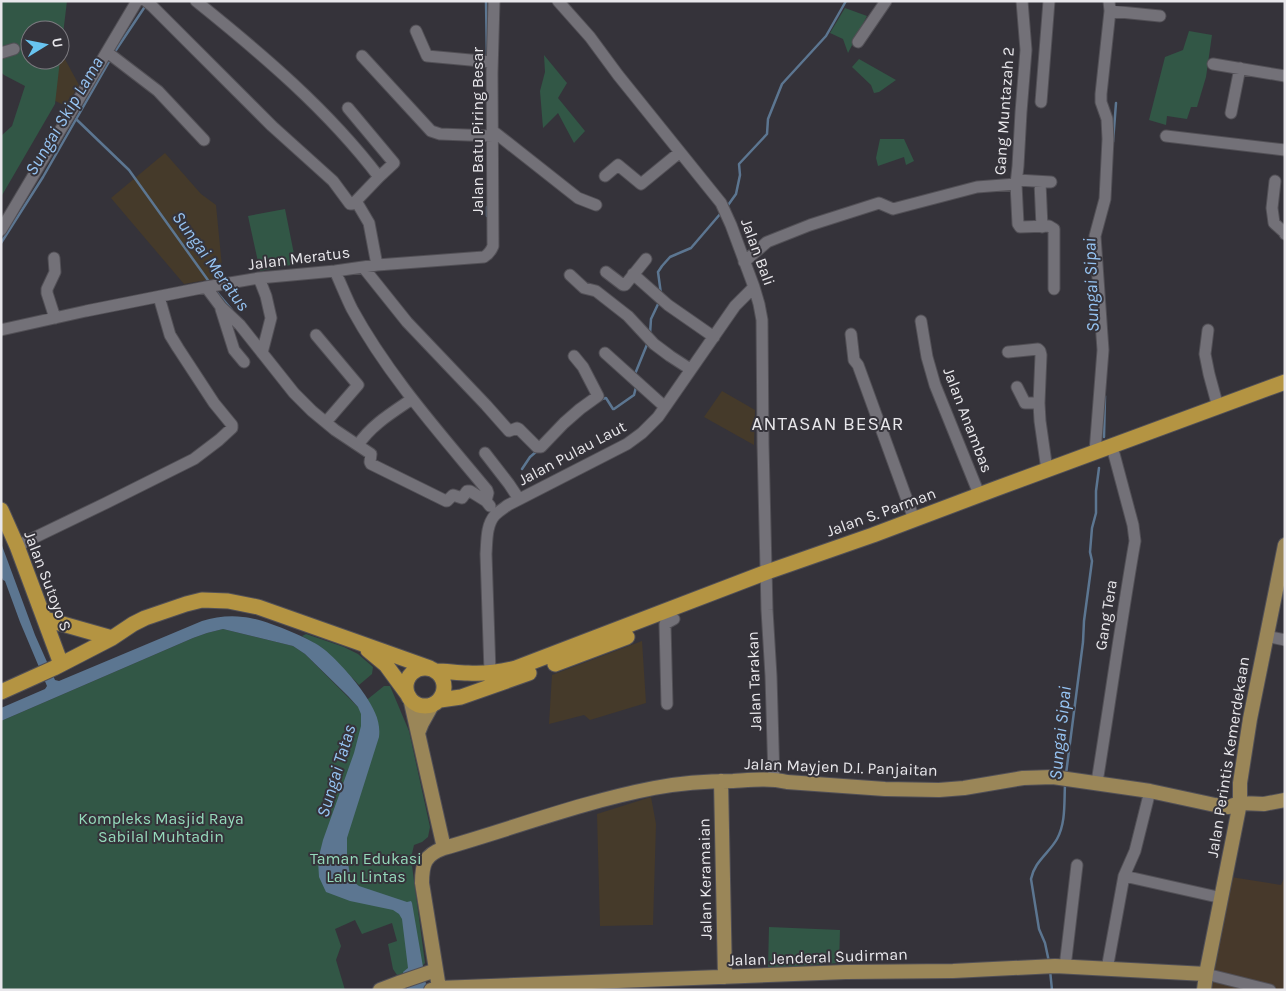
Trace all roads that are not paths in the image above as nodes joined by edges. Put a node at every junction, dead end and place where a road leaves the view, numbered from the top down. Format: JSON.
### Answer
{"nodes":[{"id":1,"x":138,"y":1,"type":"edge"},
{"id":2,"x":196,"y":1,"type":"edge"},
{"id":3,"x":494,"y":1,"type":"edge"},
{"id":4,"x":558,"y":1,"type":"edge"},
{"id":5,"x":886,"y":1,"type":"edge"},
{"id":6,"x":1022,"y":1,"type":"edge"},
{"id":7,"x":1049,"y":1,"type":"edge"},
{"id":8,"x":149,"y":3,"type":"edge"},
{"id":9,"x":1110,"y":6,"type":"edge"},
{"id":10,"x":1160,"y":16,"type":"dead end"},
{"id":11,"x":416,"y":31,"type":"dead end"},
{"id":12,"x":858,"y":42,"type":"dead end"},
{"id":13,"x":14,"y":49,"type":"dead end"},
{"id":14,"x":1026,"y":50,"type":"junction"},
{"id":15,"x":1,"y":53,"type":"edge"},
{"id":16,"x":1044,"y":54,"type":"junction"},
{"id":17,"x":112,"y":56,"type":"junction"},
{"id":18,"x":362,"y":56,"type":"dead end"},
{"id":19,"x":487,"y":62,"type":"junction"},
{"id":20,"x":1213,"y":64,"type":"dead end"},
{"id":21,"x":1240,"y":68,"type":"junction"},
{"id":22,"x":1285,"y":76,"type":"edge"},
{"id":23,"x":1041,"y":102,"type":"dead end"},
{"id":24,"x":348,"y":108,"type":"dead end"},
{"id":25,"x":1231,"y":113,"type":"dead end"},
{"id":26,"x":489,"y":134,"type":"junction"},
{"id":27,"x":1166,"y":136,"type":"dead end"},
{"id":28,"x":204,"y":140,"type":"dead end"},
{"id":29,"x":1285,"y":150,"type":"edge"},
{"id":30,"x":680,"y":152,"type":"junction"},
{"id":31,"x":605,"y":176,"type":"dead end"},
{"id":32,"x":379,"y":177,"type":"junction"},
{"id":33,"x":1016,"y":182,"type":"junction"},
{"id":34,"x":1275,"y":182,"type":"dead end"},
{"id":35,"x":356,"y":201,"type":"junction"},
{"id":36,"x":596,"y":205,"type":"dead end"},
{"id":37,"x":1042,"y":227,"type":"junction"},
{"id":38,"x":1,"y":230,"type":"edge"},
{"id":39,"x":1285,"y":234,"type":"edge"},
{"id":40,"x":484,"y":257,"type":"joint"},
{"id":41,"x":54,"y":258,"type":"dead end"},
{"id":42,"x":646,"y":259,"type":"dead end"},
{"id":43,"x":744,"y":262,"type":"junction"},
{"id":44,"x":377,"y":265,"type":"junction"},
{"id":45,"x":363,"y":267,"type":"junction"},
{"id":46,"x":335,"y":271,"type":"junction"},
{"id":47,"x":606,"y":272,"type":"dead end"},
{"id":48,"x":634,"y":274,"type":"junction"},
{"id":49,"x":570,"y":275,"type":"dead end"},
{"id":50,"x":259,"y":278,"type":"junction"},
{"id":51,"x":212,"y":286,"type":"junction"},
{"id":52,"x":754,"y":286,"type":"junction"},
{"id":53,"x":1054,"y":289,"type":"dead end"},
{"id":54,"x":159,"y":297,"type":"junction"},
{"id":55,"x":221,"y":307,"type":"junction"},
{"id":56,"x":55,"y":318,"type":"junction"},
{"id":57,"x":921,"y":321,"type":"dead end"},
{"id":58,"x":1,"y":330,"type":"edge"},
{"id":59,"x":1208,"y":330,"type":"dead end"},
{"id":60,"x":850,"y":334,"type":"dead end"},
{"id":61,"x":316,"y":335,"type":"dead end"},
{"id":62,"x":714,"y":337,"type":"junction"},
{"id":63,"x":263,"y":350,"type":"junction"},
{"id":64,"x":1008,"y":352,"type":"dead end"},
{"id":65,"x":605,"y":353,"type":"dead end"},
{"id":66,"x":574,"y":356,"type":"dead end"},
{"id":67,"x":244,"y":362,"type":"dead end"},
{"id":68,"x":690,"y":369,"type":"junction"},
{"id":69,"x":1285,"y":382,"type":"edge"},
{"id":70,"x":1016,"y":387,"type":"dead end"},
{"id":71,"x":1285,"y":392,"type":"edge"},
{"id":72,"x":412,"y":399,"type":"junction"},
{"id":73,"x":1039,"y":403,"type":"junction"},
{"id":74,"x":665,"y":407,"type":"junction"},
{"id":75,"x":1218,"y":407,"type":"junction"},
{"id":76,"x":326,"y":422,"type":"junction"},
{"id":77,"x":358,"y":445,"type":"junction"},
{"id":78,"x":1119,"y":449,"type":"junction"},
{"id":79,"x":1095,"y":452,"type":"junction"},
{"id":80,"x":485,"y":453,"type":"dead end"},
{"id":81,"x":1047,"y":470,"type":"junction"},
{"id":82,"x":996,"y":493,"type":"junction"},
{"id":83,"x":979,"y":494,"type":"junction"},
{"id":84,"x":519,"y":499,"type":"junction"},
{"id":85,"x":486,"y":501,"type":"junction"},
{"id":86,"x":1,"y":510,"type":"edge"},
{"id":87,"x":496,"y":514,"type":"junction"},
{"id":88,"x":914,"y":519,"type":"junction"},
{"id":89,"x":1285,"y":545,"type":"edge"},
{"id":90,"x":17,"y":546,"type":"junction"},
{"id":91,"x":767,"y":577,"type":"junction"},
{"id":92,"x":674,"y":618,"type":"junction"},
{"id":93,"x":45,"y":619,"type":"junction"},
{"id":94,"x":1266,"y":636,"type":"junction"},
{"id":95,"x":112,"y":638,"type":"junction"},
{"id":96,"x":1285,"y":640,"type":"edge"},
{"id":97,"x":357,"y":642,"type":"junction"},
{"id":98,"x":52,"y":669,"type":"junction"},
{"id":99,"x":433,"y":670,"type":"junction"},
{"id":100,"x":490,"y":672,"type":"junction"},
{"id":101,"x":1,"y":692,"type":"edge"},
{"id":102,"x":409,"y":696,"type":"junction"},
{"id":103,"x":436,"y":702,"type":"junction"},
{"id":104,"x":668,"y":704,"type":"dead end"},
{"id":105,"x":418,"y":733,"type":"junction"},
{"id":106,"x":774,"y":780,"type":"junction"},
{"id":107,"x":721,"y":781,"type":"junction"},
{"id":108,"x":1097,"y":782,"type":"junction"},
{"id":109,"x":1150,"y":791,"type":"junction"},
{"id":110,"x":1285,"y":800,"type":"edge"},
{"id":111,"x":1240,"y":803,"type":"junction"},
{"id":112,"x":444,"y":848,"type":"junction"},
{"id":113,"x":1077,"y":865,"type":"dead end"},
{"id":114,"x":1124,"y":876,"type":"junction"},
{"id":115,"x":1222,"y":898,"type":"junction"},
{"id":116,"x":1060,"y":966,"type":"junction"},
{"id":117,"x":1107,"y":969,"type":"junction"},
{"id":118,"x":431,"y":972,"type":"junction"},
{"id":119,"x":1206,"y":974,"type":"junction"},
{"id":120,"x":725,"y":977,"type":"junction"},
{"id":121,"x":434,"y":989,"type":"edge"},
{"id":122,"x":380,"y":990,"type":"edge"},
{"id":123,"x":1204,"y":990,"type":"edge"},
{"id":124,"x":1270,"y":990,"type":"edge"}],
"edges":[{"from":1,"to":17,"type":"street"},
{"from":2,"to":32,"type":"street"},
{"from":3,"to":19,"type":"street","name":"Jalan Batu Piring Besar"},
{"from":4,"to":30,"type":"street","name":"Jalan Bali"},
{"from":5,"to":12,"type":"street"},
{"from":6,"to":14,"type":"street","name":"Gang Muntazah 2"},
{"from":7,"to":16,"type":"street"},
{"from":8,"to":35,"type":"street"},
{"from":9,"to":10,"type":"street"},
{"from":9,"to":79,"type":"street"},
{"from":11,"to":19,"type":"street"},
{"from":13,"to":15,"type":"street"},
{"from":14,"to":16,"type":"street"},
{"from":14,"to":33,"type":"street","name":"Gang Muntazah 2"},
{"from":16,"to":23,"type":"street"},
{"from":17,"to":28,"type":"street"},
{"from":17,"to":38,"type":"street"},
{"from":18,"to":26,"type":"street"},
{"from":19,"to":26,"type":"street","name":"Jalan Batu Piring Besar"},
{"from":20,"to":21,"type":"street"},
{"from":21,"to":22,"type":"street"},
{"from":21,"to":25,"type":"street"},
{"from":24,"to":32,"type":"street"},
{"from":26,"to":36,"type":"street"},
{"from":26,"to":40,"type":"street","name":"Jalan Batu Piring Besar"},
{"from":27,"to":29,"type":"street"},
{"from":30,"to":31,"type":"street"},
{"from":30,"to":43,"type":"street","name":"Jalan Bali"},
{"from":32,"to":35,"type":"street"},
{"from":33,"to":37,"type":"street"},
{"from":33,"to":37,"type":"street"},
{"from":33,"to":43,"type":"street","name":"Gang Muntazah 2"},
{"from":34,"to":39,"type":"street"},
{"from":35,"to":44,"type":"street"},
{"from":37,"to":53,"type":"street"},
{"from":40,"to":44,"type":"street","name":"Jalan Meratus"},
{"from":41,"to":56,"type":"street"},
{"from":42,"to":48,"type":"street"},
{"from":43,"to":52,"type":"street","name":"Jalan Bali"},
{"from":44,"to":45,"type":"street","name":"Jalan Meratus"},
{"from":45,"to":46,"type":"street","name":"Jalan Meratus"},
{"from":45,"to":66,"type":"street"},
{"from":46,"to":50,"type":"street","name":"Jalan Meratus"},
{"from":46,"to":72,"type":"street"},
{"from":47,"to":48,"type":"street"},
{"from":48,"to":62,"type":"street"},
{"from":49,"to":68,"type":"street"},
{"from":50,"to":51,"type":"street","name":"Jalan Meratus"},
{"from":50,"to":63,"type":"street"},
{"from":51,"to":54,"type":"street","name":"Jalan Meratus"},
{"from":51,"to":55,"type":"street"},
{"from":52,"to":62,"type":"street","name":"Jalan Pulau Laut"},
{"from":52,"to":91,"type":"street","name":"Jalan Bali"},
{"from":54,"to":56,"type":"street","name":"Jalan Meratus"},
{"from":54,"to":90,"type":"street"},
{"from":55,"to":63,"type":"street"},
{"from":55,"to":67,"type":"street"},
{"from":56,"to":58,"type":"street","name":"Jalan Meratus"},
{"from":57,"to":83,"type":"street","name":"Jalan Anambas"},
{"from":59,"to":75,"type":"street"},
{"from":60,"to":88,"type":"street"},
{"from":61,"to":76,"type":"street"},
{"from":62,"to":68,"type":"street","name":"Jalan Pulau Laut"},
{"from":63,"to":76,"type":"street"},
{"from":64,"to":73,"type":"street"},
{"from":65,"to":74,"type":"street"},
{"from":68,"to":74,"type":"street","name":"Jalan Pulau Laut"},
{"from":69,"to":75,"type":"highway","name":"Jalan S. Parman"},
{"from":70,"to":73,"type":"street"},
{"from":71,"to":78,"type":"highway","name":"Jalan S. Parman"},
{"from":72,"to":77,"type":"street"},
{"from":72,"to":85,"type":"street"},
{"from":73,"to":81,"type":"street"},
{"from":74,"to":84,"type":"street","name":"Jalan Pulau Laut"},
{"from":75,"to":78,"type":"highway","name":"Jalan S. Parman"},
{"from":76,"to":77,"type":"street"},
{"from":77,"to":85,"type":"street"},
{"from":78,"to":79,"type":"highway","name":"Jalan S. Parman"},
{"from":78,"to":82,"type":"highway","name":"Jalan S. Parman"},
{"from":78,"to":108,"type":"street","name":"Gang Tera"},
{"from":79,"to":81,"type":"highway","name":"Jalan S. Parman"},
{"from":80,"to":84,"type":"street"},
{"from":81,"to":82,"type":"highway","name":"Jalan S. Parman"},
{"from":82,"to":83,"type":"highway","name":"Jalan S. Parman"},
{"from":82,"to":91,"type":"highway","name":"Jalan S. Parman"},
{"from":83,"to":88,"type":"highway","name":"Jalan S. Parman"},
{"from":84,"to":87,"type":"street","name":"Jalan Pulau Laut"},
{"from":85,"to":87,"type":"street"},
{"from":86,"to":90,"type":"highway","name":"Jalan Sutoyo S"},
{"from":87,"to":100,"type":"street"},
{"from":88,"to":91,"type":"highway","name":"Jalan S. Parman"},
{"from":89,"to":94,"type":"main road","name":"Jalan Perintis Kemerdekaan"},
{"from":90,"to":93,"type":"highway","name":"Jalan Sutoyo S"},
{"from":91,"to":92,"type":"highway","name":"Jalan S. Parman"},
{"from":91,"to":100,"type":"highway","name":"Jalan S. Parman"},
{"from":91,"to":106,"type":"street","name":"Jalan Tarakan"},
{"from":92,"to":103,"type":"highway","name":"Jalan S. Parman"},
{"from":92,"to":104,"type":"street"},
{"from":93,"to":95,"type":"highway"},
{"from":93,"to":98,"type":"highway","name":"Jalan Sutoyo S"},
{"from":94,"to":96,"type":"street"},
{"from":94,"to":111,"type":"main road","name":"Jalan Perintis Kemerdekaan"},
{"from":95,"to":97,"type":"highway"},
{"from":95,"to":98,"type":"highway"},
{"from":97,"to":99,"type":"highway"},
{"from":97,"to":102,"type":"highway"},
{"from":98,"to":101,"type":"highway"},
{"from":99,"to":100,"type":"highway","name":"Jalan S. Parman"},
{"from":99,"to":102,"type":"highway"},
{"from":99,"to":103,"type":"highway"},
{"from":102,"to":103,"type":"highway"},
{"from":102,"to":105,"type":"main road"},
{"from":103,"to":105,"type":"main road"},
{"from":105,"to":112,"type":"main road"},
{"from":106,"to":107,"type":"main road","name":"Jalan Mayjen D.I. Panjaitan"},
{"from":106,"to":108,"type":"main road","name":"Jalan Mayjen D.I. Panjaitan"},
{"from":107,"to":112,"type":"main road","name":"Jalan Mayjen D.I. Panjaitan"},
{"from":107,"to":120,"type":"main road","name":"Jalan Keramaian"},
{"from":108,"to":109,"type":"main road","name":"Jalan Mayjen D.I. Panjaitan"},
{"from":109,"to":111,"type":"main road","name":"Jalan Mayjen D.I. Panjaitan"},
{"from":109,"to":114,"type":"street"},
{"from":110,"to":111,"type":"main road","name":"Jalan Mayjen D.I. Panjaitan"},
{"from":111,"to":115,"type":"main road","name":"Jalan Perintis Kemerdekaan"},
{"from":112,"to":118,"type":"main road","name":"Jalan Mayjen D.I. Panjaitan"},
{"from":113,"to":116,"type":"street"},
{"from":114,"to":115,"type":"street"},
{"from":114,"to":117,"type":"street"},
{"from":115,"to":119,"type":"main road","name":"Jalan Perintis Kemerdekaan"},
{"from":116,"to":117,"type":"main road","name":"Jalan Jenderal Sudirman"},
{"from":116,"to":120,"type":"main road","name":"Jalan Jenderal Sudirman"},
{"from":117,"to":119,"type":"main road","name":"Jalan Jenderal Sudirman"},
{"from":118,"to":121,"type":"main road","name":"Jalan Mayjen D.I. Panjaitan"},
{"from":118,"to":122,"type":"main road"},
{"from":119,"to":123,"type":"main road","name":"Jalan Perintis Kemerdekaan"},
{"from":119,"to":124,"type":"street"},
{"from":120,"to":121,"type":"main road","name":"Jalan Jenderal Sudirman"}]}
